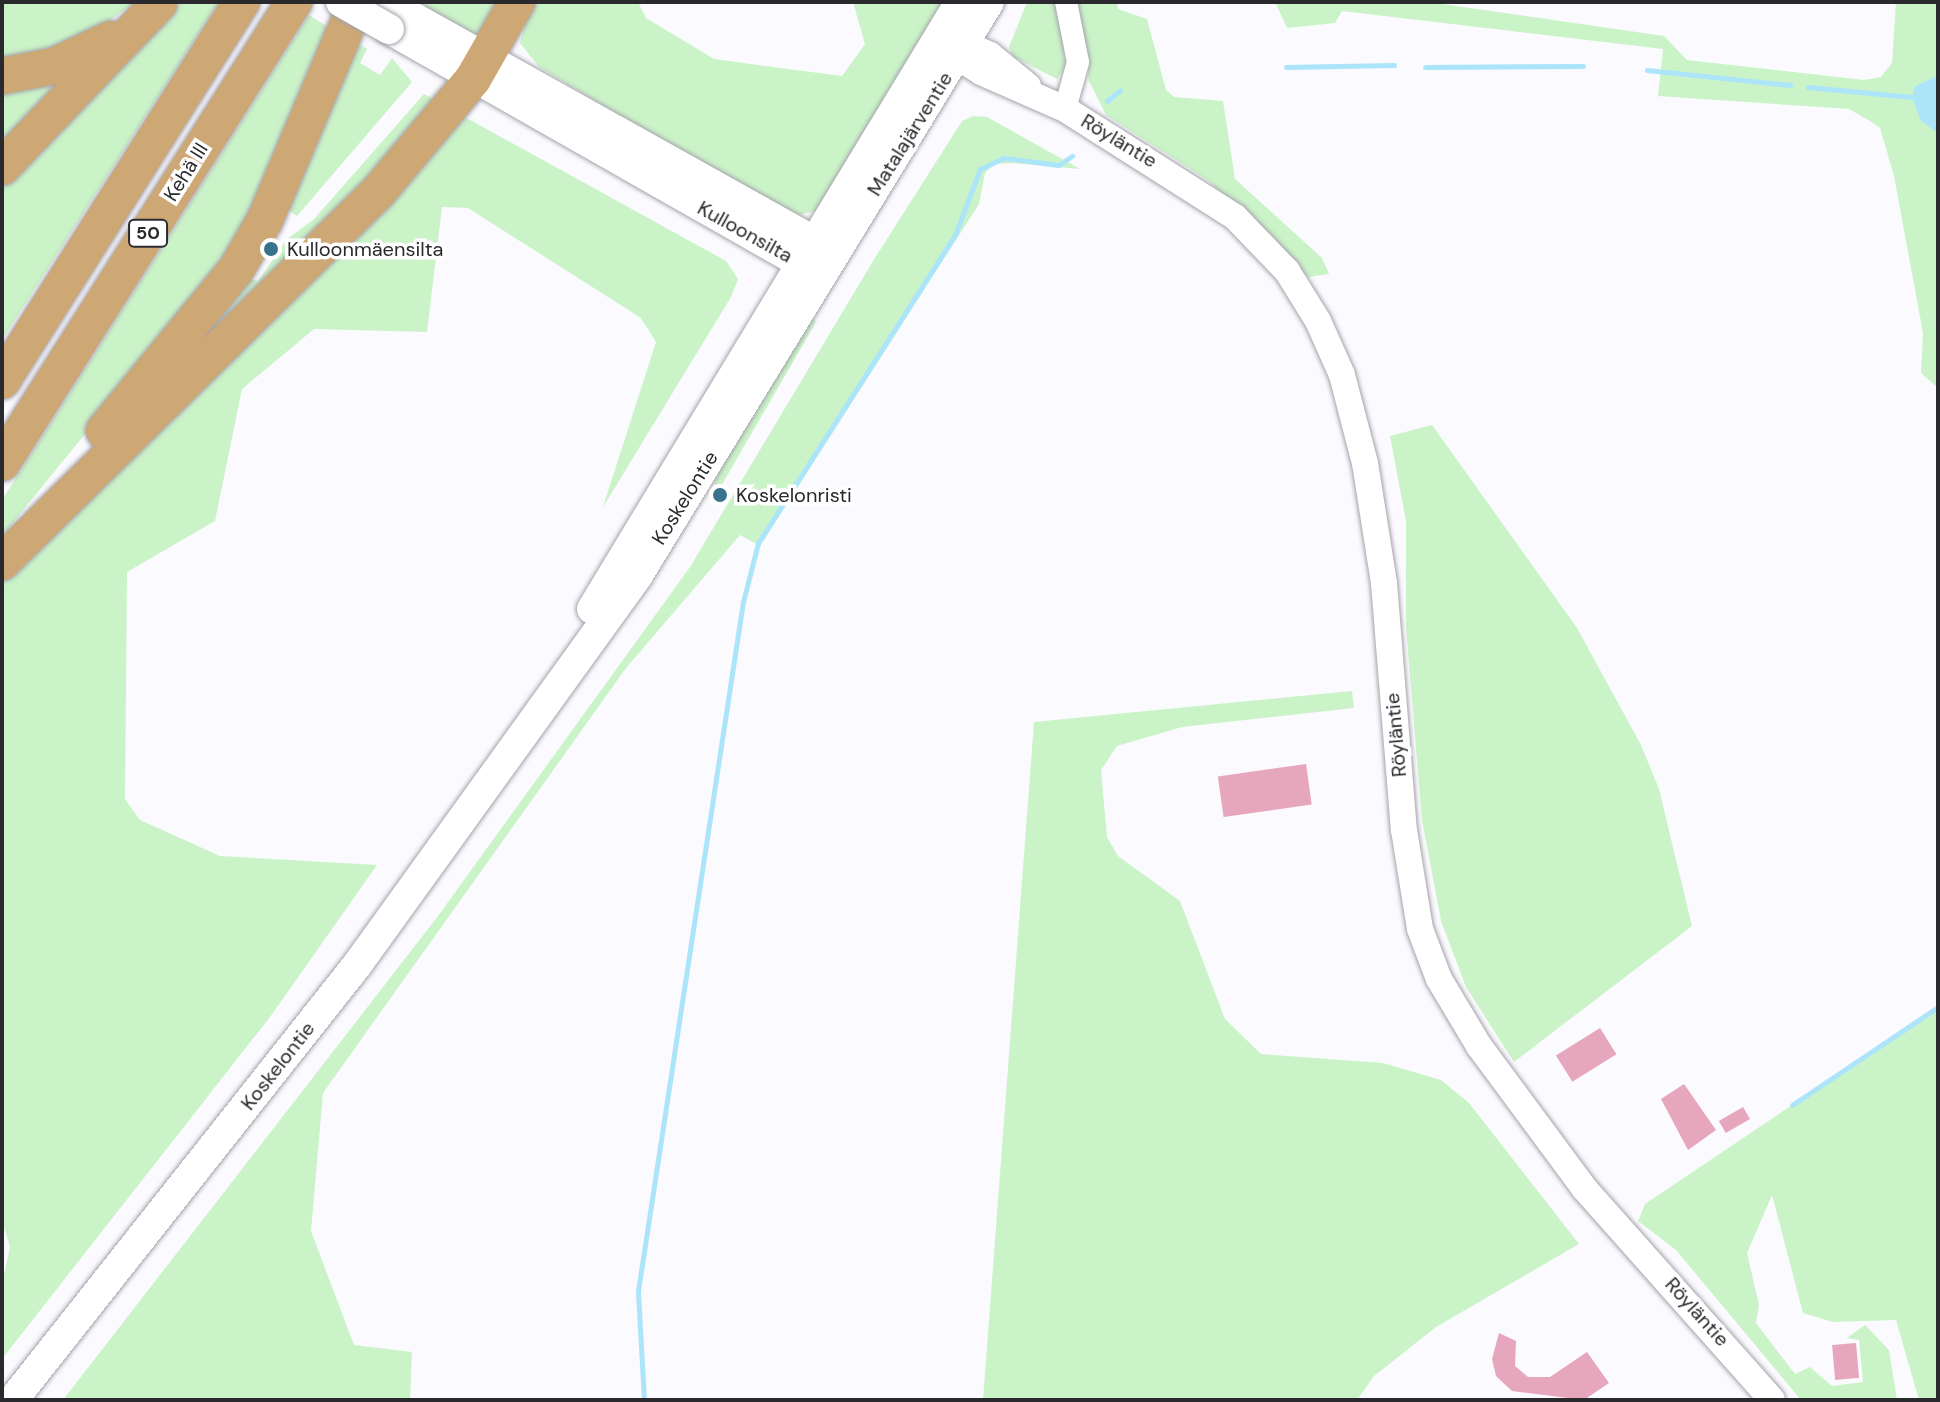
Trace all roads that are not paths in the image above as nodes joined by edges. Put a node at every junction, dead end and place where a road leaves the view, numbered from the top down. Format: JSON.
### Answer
{"nodes":[{"id":1,"x":160,"y":2,"type":"edge"},
{"id":2,"x":242,"y":2,"type":"edge"},
{"id":3,"x":294,"y":2,"type":"edge"},
{"id":4,"x":341,"y":2,"type":"edge"},
{"id":5,"x":357,"y":2,"type":"edge"},
{"id":6,"x":517,"y":2,"type":"edge"},
{"id":7,"x":960,"y":2,"type":"edge"},
{"id":8,"x":989,"y":2,"type":"edge"},
{"id":9,"x":1066,"y":2,"type":"edge"},
{"id":10,"x":392,"y":14,"type":"edge"},
{"id":11,"x":956,"y":44,"type":"junction"},
{"id":12,"x":480,"y":67,"type":"junction"},
{"id":13,"x":2,"y":76,"type":"edge"},
{"id":14,"x":1065,"y":109,"type":"junction"},
{"id":15,"x":2,"y":167,"type":"edge"},
{"id":16,"x":815,"y":257,"type":"junction"},
{"id":17,"x":2,"y":381,"type":"edge"},
{"id":18,"x":2,"y":463,"type":"edge"},
{"id":19,"x":29,"y":531,"type":"junction"},
{"id":20,"x":2,"y":562,"type":"edge"},
{"id":21,"x":13,"y":1400,"type":"edge"},
{"id":22,"x":1772,"y":1400,"type":"edge"}],
"edges":[{"from":1,"to":13,"type":"highway"},
{"from":1,"to":15,"type":"highway"},
{"from":2,"to":17,"type":"highway","number":"50"},
{"from":3,"to":18,"type":"highway","name":"Kehä III","number":"50"},
{"from":4,"to":10,"type":"main road","name":"Kulloonsilta","bridge":true},
{"from":5,"to":19,"type":"highway"},
{"from":6,"to":12,"type":"highway"},
{"from":7,"to":11,"type":"main road","name":"Matalajärventie"},
{"from":8,"to":11,"type":"main road","name":"Matalajärventie"},
{"from":9,"to":14,"type":"street"},
{"from":10,"to":12,"type":"main road","name":"Kulloonsilta"},
{"from":11,"to":14,"type":"street","name":"Röyläntie"},
{"from":11,"to":16,"type":"main road","name":"Matalajärventie"},
{"from":12,"to":16,"type":"main road","name":"Kulloonsilta"},
{"from":12,"to":19,"type":"highway"},
{"from":14,"to":22,"type":"street","name":"Röyläntie"},
{"from":16,"to":21,"type":"main road","name":"Koskelontie"},
{"from":19,"to":20,"type":"highway"}]}
